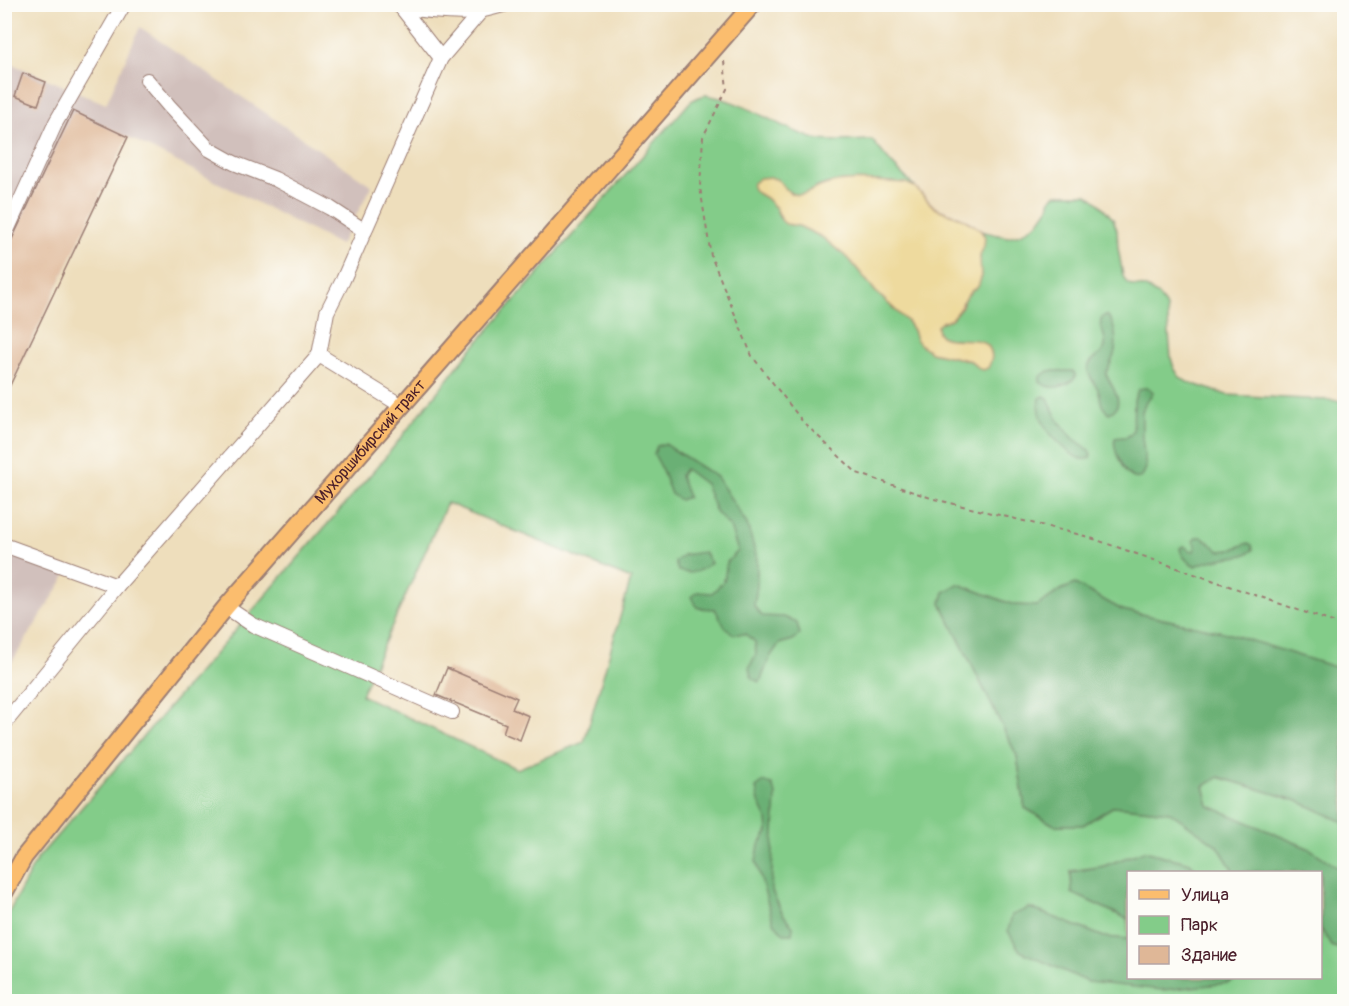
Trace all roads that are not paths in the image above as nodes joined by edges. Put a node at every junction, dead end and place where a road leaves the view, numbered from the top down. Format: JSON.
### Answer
{"nodes":[{"id":1,"x":124,"y":4,"type":"edge"},
{"id":2,"x":507,"y":4,"type":"edge"},
{"id":3,"x":753,"y":4,"type":"edge"},
{"id":4,"x":398,"y":6,"type":"edge"},
{"id":5,"x":435,"y":8,"type":"edge"},
{"id":6,"x":482,"y":10,"type":"junction"},
{"id":7,"x":441,"y":58,"type":"junction"},
{"id":8,"x":147,"y":80,"type":"dead end"},
{"id":9,"x":365,"y":231,"type":"junction"},
{"id":10,"x":4,"y":237,"type":"edge"},
{"id":11,"x":319,"y":355,"type":"junction"},
{"id":12,"x":402,"y":406,"type":"junction"},
{"id":13,"x":4,"y":545,"type":"edge"},
{"id":14,"x":117,"y":586,"type":"junction"},
{"id":15,"x":226,"y":607,"type":"junction"},
{"id":16,"x":452,"y":712,"type":"dead end"},
{"id":17,"x":4,"y":724,"type":"edge"},
{"id":18,"x":4,"y":893,"type":"edge"}],
"edges":[{"from":1,"to":10,"type":"street"},
{"from":2,"to":6,"type":"street"},
{"from":3,"to":12,"type":"main road","name":"Мухоршибирский тракт"},
{"from":4,"to":5,"type":"street"},
{"from":4,"to":7,"type":"street"},
{"from":5,"to":6,"type":"street"},
{"from":6,"to":7,"type":"street"},
{"from":7,"to":9,"type":"street"},
{"from":8,"to":9,"type":"street"},
{"from":9,"to":11,"type":"street"},
{"from":11,"to":12,"type":"street"},
{"from":11,"to":14,"type":"street"},
{"from":12,"to":15,"type":"main road","name":"Мухоршибирский тракт"},
{"from":13,"to":14,"type":"street"},
{"from":14,"to":17,"type":"street"},
{"from":15,"to":16,"type":"street"},
{"from":15,"to":18,"type":"main road","name":"Мухоршибирский тракт"}]}
